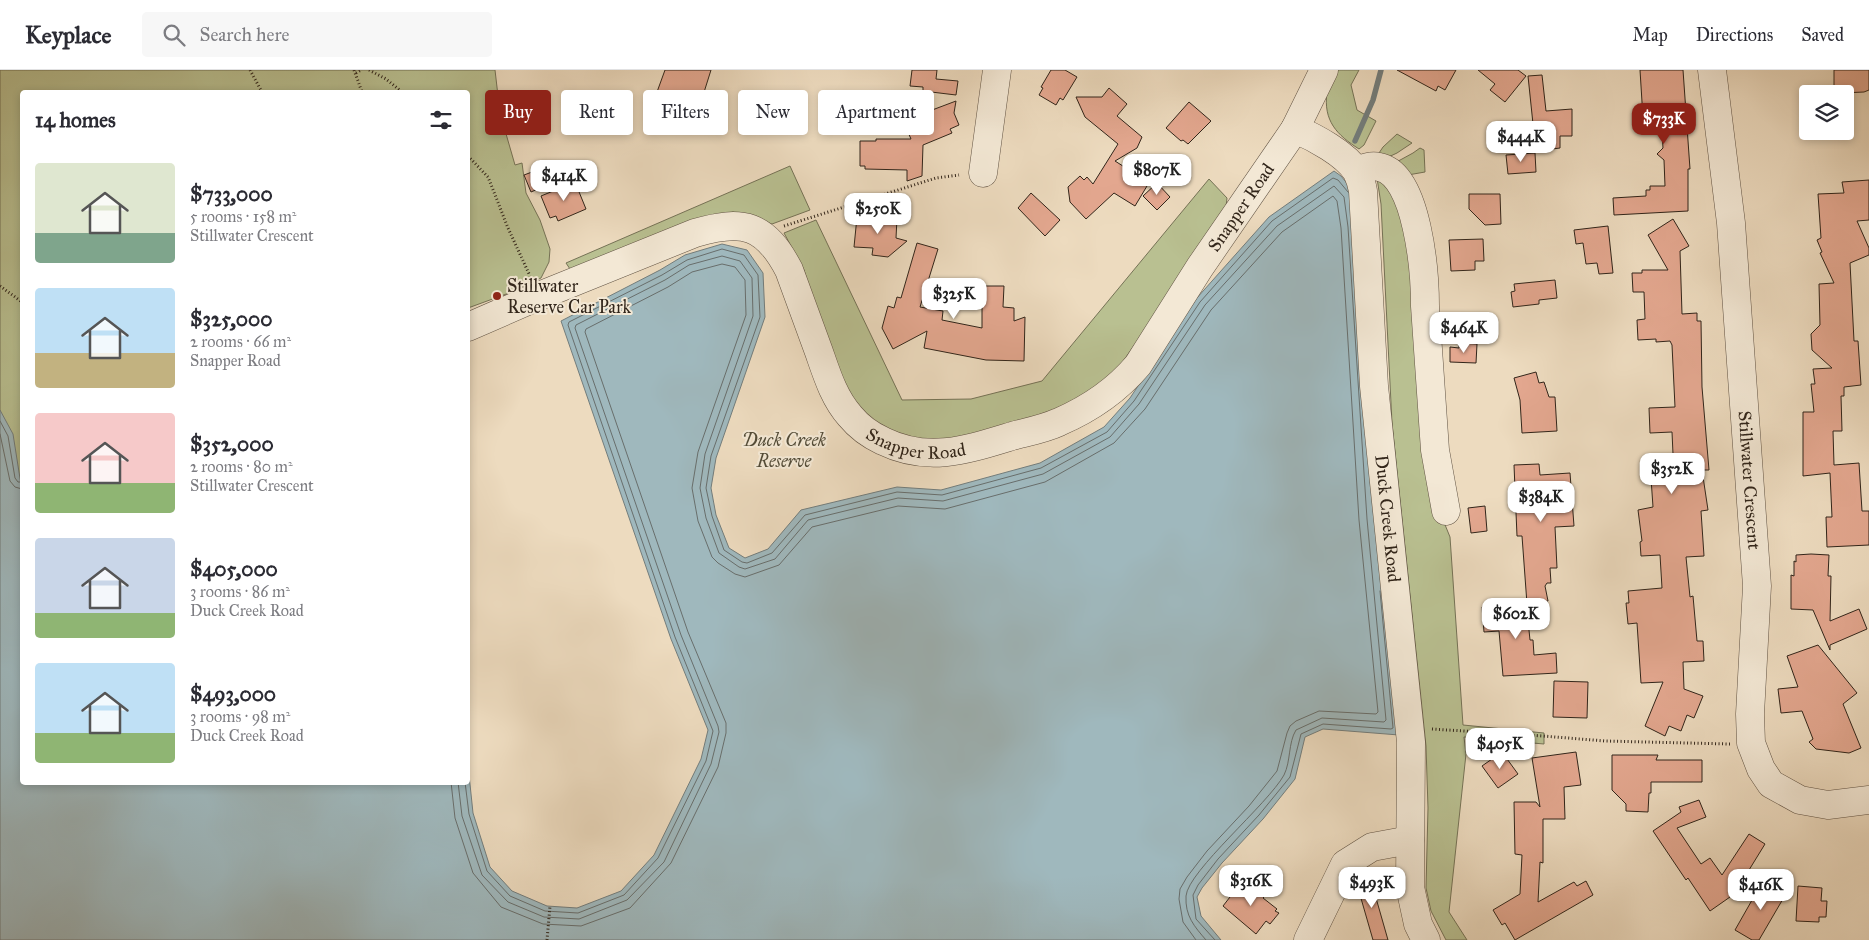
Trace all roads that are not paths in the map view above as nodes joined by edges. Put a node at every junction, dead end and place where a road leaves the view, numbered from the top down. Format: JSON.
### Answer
{"nodes":[{"id":1,"x":997,"y":70,"type":"edge"},
{"id":2,"x":1324,"y":70,"type":"edge"},
{"id":3,"x":1712,"y":70,"type":"edge"},
{"id":4,"x":1295,"y":129,"type":"junction"},
{"id":5,"x":1357,"y":171,"type":"junction"},
{"id":6,"x":971,"y":174,"type":"road end"},
{"id":7,"x":470,"y":326,"type":"edge"},
{"id":8,"x":1446,"y":511,"type":"dead end"},
{"id":9,"x":1869,"y":800,"type":"edge"},
{"id":10,"x":1410,"y":840,"type":"junction"},
{"id":11,"x":1308,"y":940,"type":"edge"},
{"id":12,"x":1426,"y":940,"type":"edge"}],
"edges":[{"from":1,"to":6,"type":"street"},
{"from":2,"to":4,"type":"street","name":"Snapper Road"},
{"from":3,"to":9,"type":"street","name":"Stillwater Crescent"},
{"from":4,"to":5,"type":"street"},
{"from":4,"to":7,"type":"street","name":"Snapper Road"},
{"from":5,"to":8,"type":"street"},
{"from":5,"to":10,"type":"street","name":"Duck Creek Road"},
{"from":10,"to":11,"type":"street"},
{"from":10,"to":12,"type":"street","name":"Duck Creek Road"}]}
